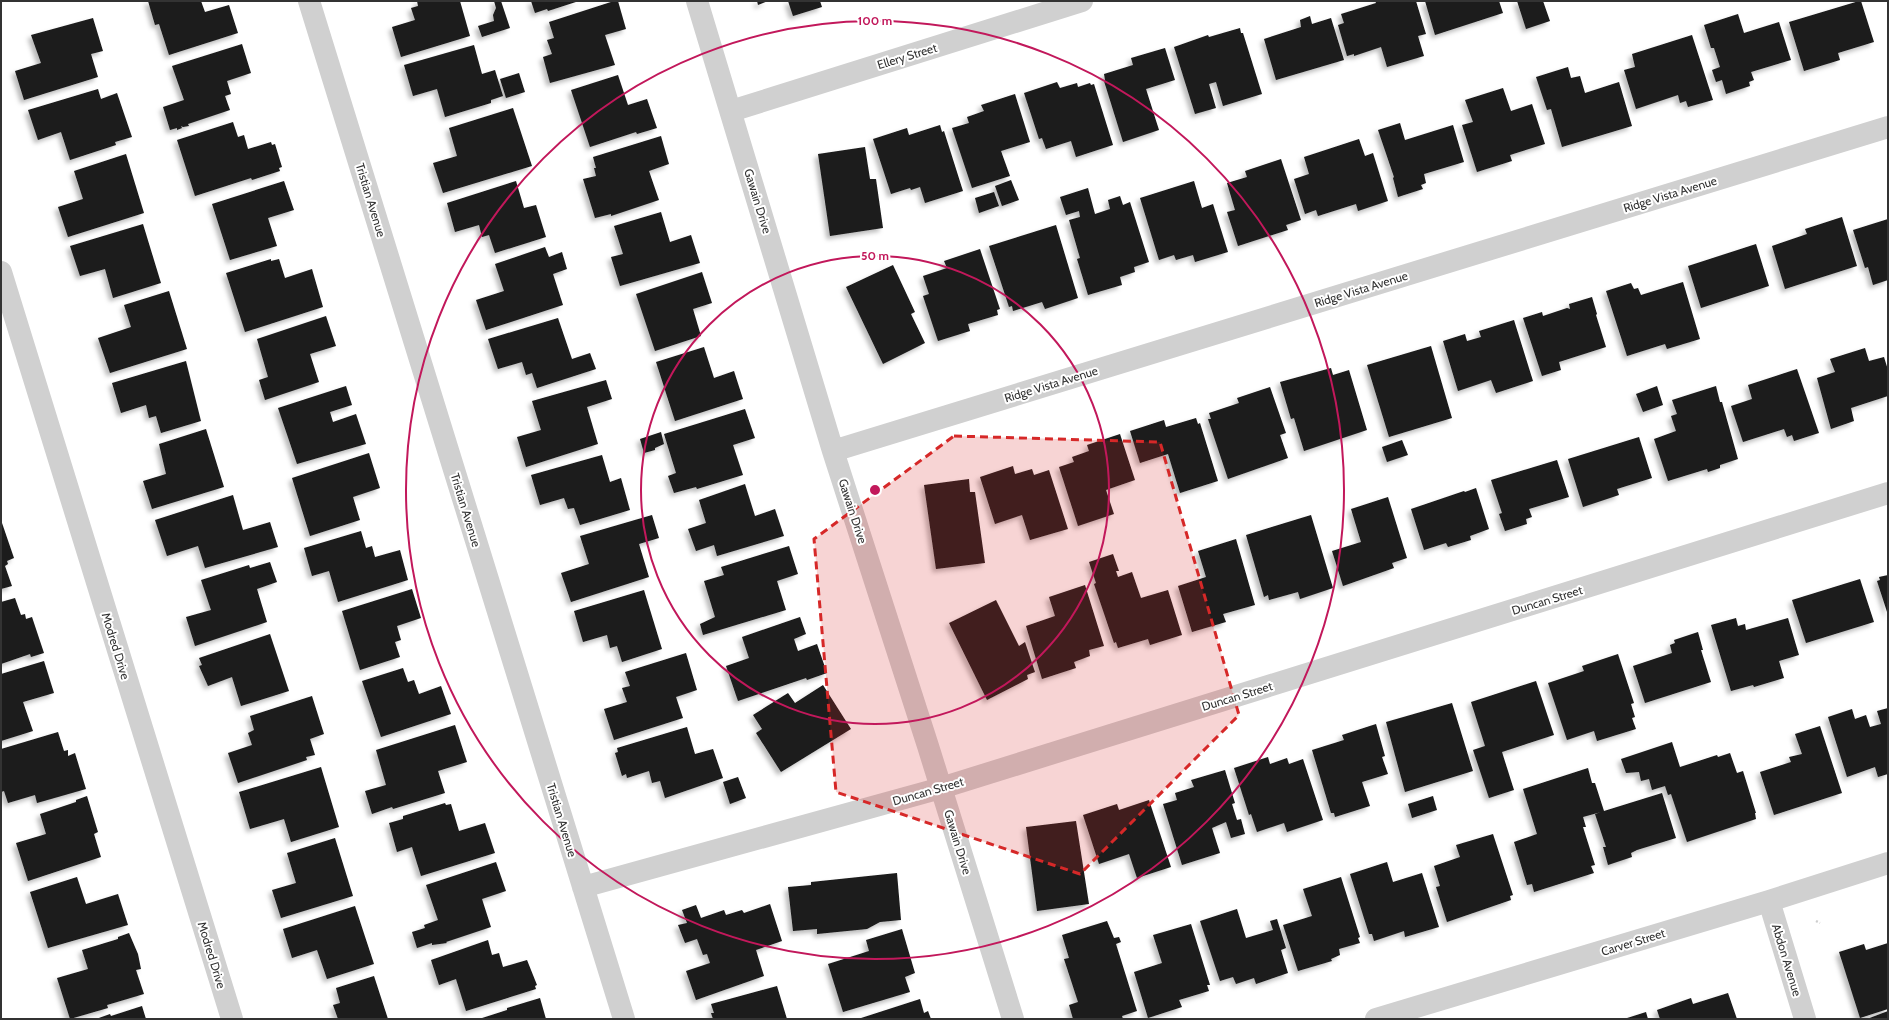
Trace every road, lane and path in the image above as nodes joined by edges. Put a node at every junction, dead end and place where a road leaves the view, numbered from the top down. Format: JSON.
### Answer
{"nodes":[{"id":1,"x":309,"y":1,"type":"edge"},
{"id":2,"x":697,"y":1,"type":"edge"},
{"id":3,"x":1082,"y":1,"type":"edge"},
{"id":4,"x":731,"y":111,"type":"junction"},
{"id":5,"x":1888,"y":127,"type":"edge"},
{"id":6,"x":1,"y":272,"type":"edge"},
{"id":7,"x":833,"y":451,"type":"junction"},
{"id":8,"x":1888,"y":493,"type":"edge"},
{"id":9,"x":941,"y":788,"type":"junction"},
{"id":10,"x":1888,"y":863,"type":"edge"},
{"id":11,"x":583,"y":887,"type":"junction"},
{"id":12,"x":1769,"y":901,"type":"junction"},
{"id":13,"x":232,"y":1019,"type":"edge"},
{"id":14,"x":624,"y":1019,"type":"edge"},
{"id":15,"x":1013,"y":1019,"type":"edge"},
{"id":16,"x":1376,"y":1019,"type":"edge"},
{"id":17,"x":1805,"y":1019,"type":"edge"}],
"edges":[{"from":1,"to":11,"type":"street","name":"Tristian Avenue"},
{"from":2,"to":4,"type":"street","name":"Gawain Drive"},
{"from":3,"to":4,"type":"street","name":"Ellery Street"},
{"from":4,"to":7,"type":"street","name":"Gawain Drive"},
{"from":5,"to":7,"type":"street","name":"Ridge Vista Avenue"},
{"from":6,"to":13,"type":"street","name":"Modred Drive"},
{"from":7,"to":9,"type":"street","name":"Gawain Drive"},
{"from":8,"to":9,"type":"street","name":"Duncan Street"},
{"from":9,"to":11,"type":"street","name":"Duncan Street"},
{"from":9,"to":15,"type":"street","name":"Gawain Drive"},
{"from":10,"to":12,"type":"street","name":"Carver Street"},
{"from":11,"to":14,"type":"street","name":"Tristian Avenue"},
{"from":12,"to":16,"type":"street","name":"Carver Street"},
{"from":12,"to":17,"type":"street","name":"Abdon Avenue"}]}
